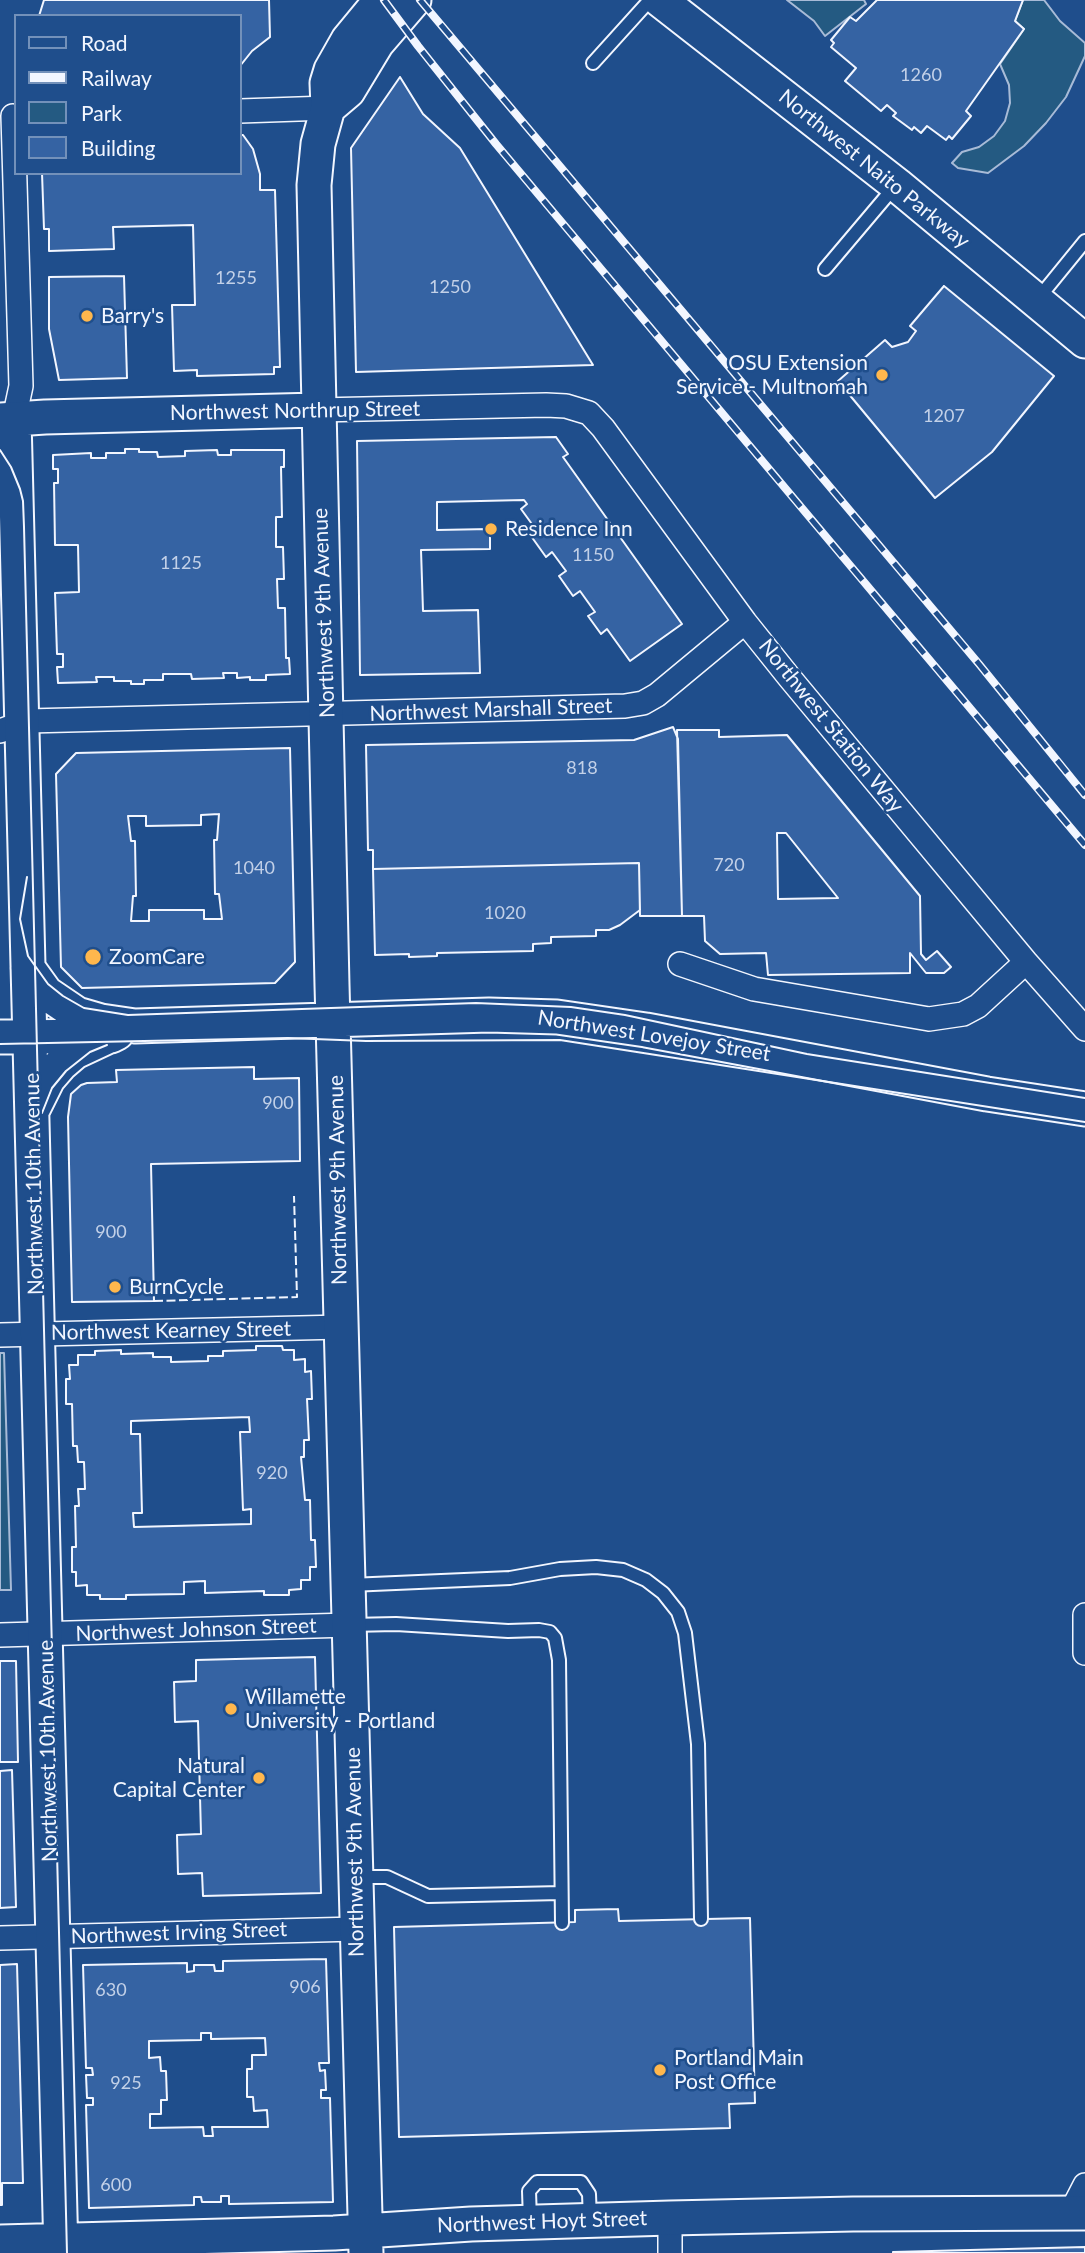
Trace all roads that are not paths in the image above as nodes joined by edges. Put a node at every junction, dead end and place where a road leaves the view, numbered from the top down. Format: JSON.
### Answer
{"nodes":[{"id":1,"x":381,"y":0,"type":"edge"},
{"id":2,"x":414,"y":0,"type":"edge"},
{"id":3,"x":650,"y":0,"type":"edge"},
{"id":4,"x":660,"y":0,"type":"edge"},
{"id":5,"x":593,"y":63,"type":"dead end"},
{"id":6,"x":328,"y":108,"type":"junction"},
{"id":7,"x":242,"y":110,"type":"edge"},
{"id":8,"x":10,"y":116,"type":"edge"},
{"id":9,"x":897,"y":185,"type":"junction"},
{"id":10,"x":1085,"y":242,"type":"edge"},
{"id":11,"x":825,"y":269,"type":"dead end"},
{"id":12,"x":1037,"y":300,"type":"junction"},
{"id":13,"x":1085,"y":341,"type":"edge"},
{"id":14,"x":318,"y":410,"type":"junction"},
{"id":15,"x":589,"y":413,"type":"joint"},
{"id":16,"x":7,"y":420,"type":"edge"},
{"id":17,"x":745,"y":622,"type":"junction"},
{"id":18,"x":327,"y":715,"type":"junction"},
{"id":19,"x":11,"y":726,"type":"edge"},
{"id":20,"x":1026,"y":962,"type":"junction"},
{"id":21,"x":680,"y":964,"type":"dead end"},
{"id":22,"x":28,"y":968,"type":"junction"},
{"id":23,"x":334,"y":1020,"type":"junction"},
{"id":24,"x":1085,"y":1029,"type":"edge"},
{"id":25,"x":123,"y":1031,"type":"junction"},
{"id":26,"x":15,"y":1037,"type":"edge"},
{"id":27,"x":1085,"y":1109,"type":"edge"},
{"id":28,"x":32,"y":1111,"type":"junction"},
{"id":29,"x":342,"y":1327,"type":"junction"},
{"id":30,"x":37,"y":1334,"type":"junction"},
{"id":31,"x":0,"y":1335,"type":"edge"},
{"id":32,"x":348,"y":1585,"type":"junction"},
{"id":33,"x":1085,"y":1615,"type":"edge"},
{"id":34,"x":349,"y":1625,"type":"junction"},
{"id":35,"x":45,"y":1634,"type":"junction"},
{"id":36,"x":0,"y":1635,"type":"edge"},
{"id":37,"x":1085,"y":1653,"type":"edge"},
{"id":38,"x":356,"y":1877,"type":"junction"},
{"id":39,"x":561,"y":1893,"type":"junction"},
{"id":40,"x":701,"y":1919,"type":"dead end"},
{"id":41,"x":562,"y":1923,"type":"dead end"},
{"id":42,"x":358,"y":1928,"type":"junction"},
{"id":43,"x":53,"y":1936,"type":"junction"},
{"id":44,"x":0,"y":1938,"type":"edge"},
{"id":45,"x":1080,"y":2204,"type":"edge"},
{"id":46,"x":670,"y":2218,"type":"junction"},
{"id":47,"x":0,"y":2242,"type":"edge"},
{"id":48,"x":366,"y":2242,"type":"edge"},
{"id":49,"x":61,"y":2246,"type":"edge"},
{"id":50,"x":670,"y":2253,"type":"edge"}],
"edges":[{"from":1,"to":6,"type":"street","name":"Northwest 9th Avenue"},
{"from":2,"to":6,"type":"street","name":"Northwest 9th Avenue"},
{"from":3,"to":5,"type":"lane"},
{"from":4,"to":9,"type":"street","name":"Northwest Naito Parkway"},
{"from":6,"to":7,"type":"street"},
{"from":6,"to":14,"type":"street","name":"Northwest 9th Avenue"},
{"from":8,"to":16,"type":"street","name":"Northwest 10th Avenue"},
{"from":9,"to":11,"type":"lane"},
{"from":9,"to":12,"type":"street","name":"Northwest Naito Parkway"},
{"from":10,"to":12,"type":"lane"},
{"from":12,"to":13,"type":"street","name":"Northwest Naito Parkway"},
{"from":14,"to":15,"type":"street","name":"Northwest Northrup Street"},
{"from":14,"to":16,"type":"street","name":"Northwest Northrup Street"},
{"from":14,"to":18,"type":"street","name":"Northwest 9th Avenue"},
{"from":15,"to":17,"type":"street","name":"Northwest Station Way"},
{"from":16,"to":19,"type":"street","name":"Northwest 10th Avenue"},
{"from":17,"to":18,"type":"street","name":"Northwest Marshall Street"},
{"from":17,"to":20,"type":"street","name":"Northwest Station Way"},
{"from":18,"to":19,"type":"street","name":"Northwest Marshall Street"},
{"from":18,"to":23,"type":"street","name":"Northwest 9th Avenue"},
{"from":19,"to":22,"type":"street","name":"Northwest 10th Avenue"},
{"from":20,"to":21,"type":"street"},
{"from":20,"to":24,"type":"street","name":"Northwest Station Way"},
{"from":22,"to":25,"type":"street","name":"Northwest Lovejoy Street"},
{"from":22,"to":26,"type":"street","name":"Northwest 10th Avenue"},
{"from":23,"to":25,"type":"street","name":"Northwest Lovejoy Street"},
{"from":23,"to":27,"type":"street","name":"Northwest Lovejoy Street"},
{"from":23,"to":29,"type":"street","name":"Northwest 9th Avenue"},
{"from":25,"to":26,"type":"street","name":"Northwest Lovejoy Street"},
{"from":25,"to":28,"type":"street"},
{"from":26,"to":28,"type":"street","name":"Northwest 10th Avenue"},
{"from":28,"to":30,"type":"street","name":"Northwest 10th Avenue"},
{"from":29,"to":30,"type":"street","name":"Northwest Kearney Street"},
{"from":29,"to":32,"type":"street","name":"Northwest 9th Avenue"},
{"from":30,"to":31,"type":"street","name":"Northwest Kearney Street"},
{"from":30,"to":35,"type":"street","name":"Northwest 10th Avenue"},
{"from":32,"to":34,"type":"street","name":"Northwest 9th Avenue"},
{"from":32,"to":40,"type":"lane"},
{"from":33,"to":37,"type":"street"},
{"from":34,"to":35,"type":"street","name":"Northwest Johnson Street"},
{"from":34,"to":38,"type":"street","name":"Northwest 9th Avenue"},
{"from":34,"to":39,"type":"lane"},
{"from":35,"to":36,"type":"street","name":"Northwest Johnson Street"},
{"from":35,"to":43,"type":"street","name":"Northwest 10th Avenue"},
{"from":38,"to":39,"type":"lane"},
{"from":38,"to":42,"type":"street","name":"Northwest 9th Avenue"},
{"from":39,"to":41,"type":"lane"},
{"from":42,"to":43,"type":"street","name":"Northwest Irving Street"},
{"from":42,"to":48,"type":"street","name":"Northwest 9th Avenue"},
{"from":43,"to":44,"type":"street","name":"Northwest Irving Street"},
{"from":43,"to":49,"type":"street","name":"Northwest 10th Avenue"},
{"from":45,"to":46,"type":"street","name":"Northwest Hoyt Street"},
{"from":46,"to":48,"type":"street","name":"Northwest Hoyt Street"},
{"from":46,"to":50,"type":"street"},
{"from":47,"to":49,"type":"street","name":"Northwest Hoyt Street"},
{"from":48,"to":49,"type":"street","name":"Northwest Hoyt Street"}]}
